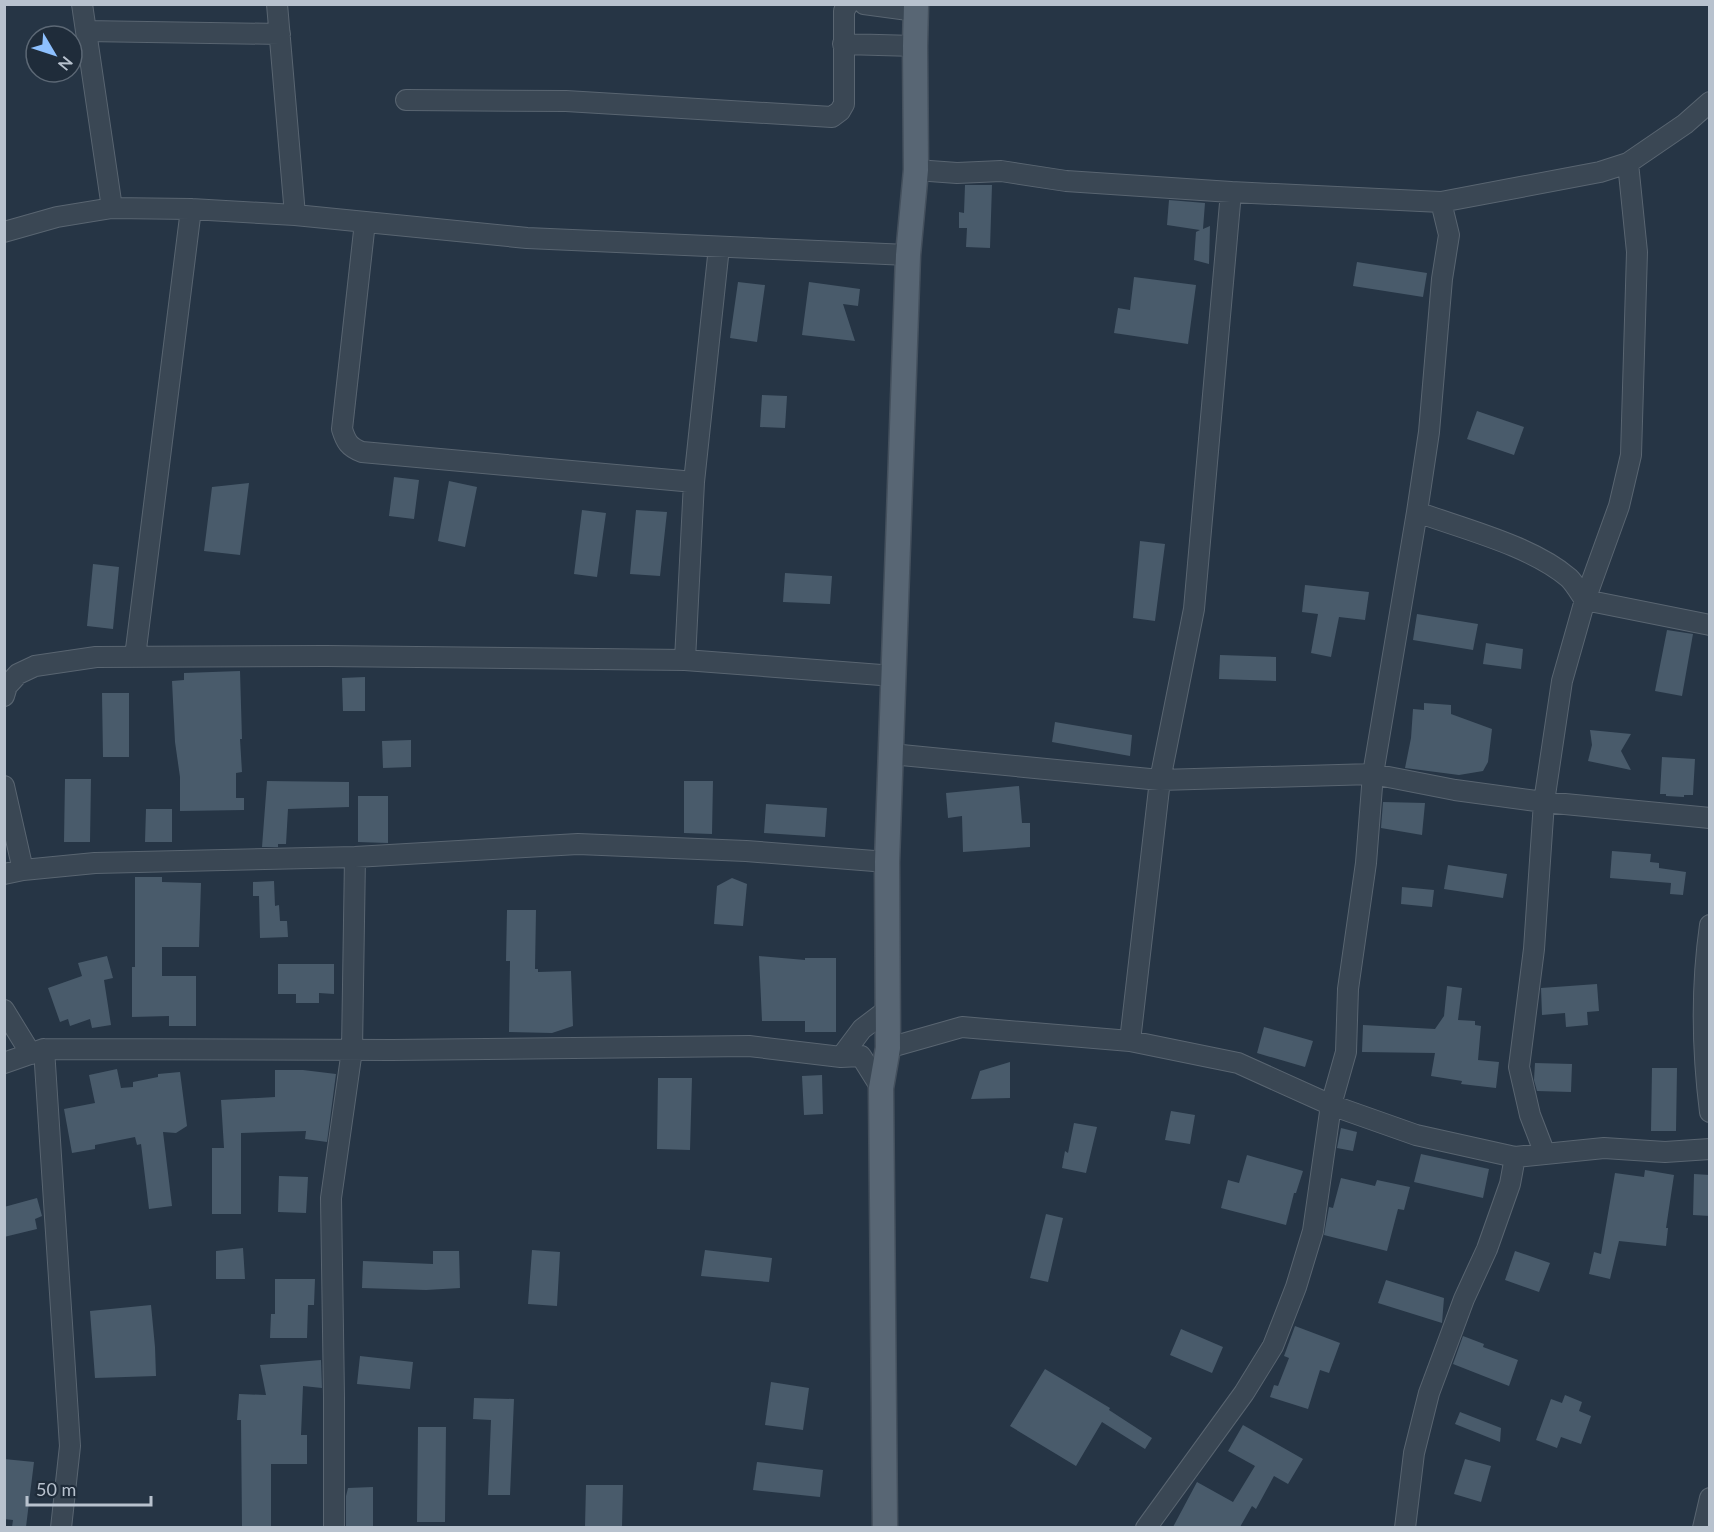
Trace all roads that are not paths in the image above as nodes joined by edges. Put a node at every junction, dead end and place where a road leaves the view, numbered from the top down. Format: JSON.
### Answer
{"nodes":[{"id":1,"x":81,"y":4,"type":"edge"},
{"id":2,"x":278,"y":4,"type":"edge"},
{"id":3,"x":848,"y":4,"type":"edge"},
{"id":4,"x":864,"y":4,"type":"edge"},
{"id":5,"x":916,"y":8,"type":"edge"},
{"id":6,"x":86,"y":32,"type":"junction"},
{"id":7,"x":280,"y":34,"type":"junction"},
{"id":8,"x":843,"y":44,"type":"junction"},
{"id":9,"x":915,"y":46,"type":"junction"},
{"id":10,"x":406,"y":100,"type":"dead end"},
{"id":11,"x":1710,"y":102,"type":"edge"},
{"id":12,"x":1628,"y":163,"type":"junction"},
{"id":13,"x":916,"y":170,"type":"junction"},
{"id":14,"x":1231,"y":192,"type":"junction"},
{"id":15,"x":1441,"y":202,"type":"junction"},
{"id":16,"x":112,"y":208,"type":"junction"},
{"id":17,"x":191,"y":209,"type":"junction"},
{"id":18,"x":295,"y":215,"type":"junction"},
{"id":19,"x":365,"y":222,"type":"junction"},
{"id":20,"x":4,"y":232,"type":"edge"},
{"id":21,"x":719,"y":247,"type":"junction"},
{"id":22,"x":908,"y":255,"type":"junction"},
{"id":23,"x":694,"y":482,"type":"junction"},
{"id":24,"x":1417,"y":512,"type":"junction"},
{"id":25,"x":1585,"y":600,"type":"junction"},
{"id":26,"x":1710,"y":626,"type":"edge"},
{"id":27,"x":135,"y":657,"type":"junction"},
{"id":28,"x":685,"y":660,"type":"junction"},
{"id":29,"x":894,"y":676,"type":"junction"},
{"id":30,"x":4,"y":696,"type":"edge"},
{"id":31,"x":891,"y":754,"type":"junction"},
{"id":32,"x":1373,"y":774,"type":"junction"},
{"id":33,"x":1160,"y":780,"type":"junction"},
{"id":34,"x":4,"y":786,"type":"edge"},
{"id":35,"x":1544,"y":802,"type":"junction"},
{"id":36,"x":1710,"y":818,"type":"edge"},
{"id":37,"x":355,"y":857,"type":"junction"},
{"id":38,"x":887,"y":862,"type":"junction"},
{"id":39,"x":14,"y":872,"type":"edge"},
{"id":40,"x":1710,"y":925,"type":"edge"},
{"id":41,"x":4,"y":1010,"type":"edge"},
{"id":42,"x":887,"y":1010,"type":"junction"},
{"id":43,"x":1130,"y":1041,"type":"junction"},
{"id":44,"x":888,"y":1048,"type":"junction"},
{"id":45,"x":352,"y":1050,"type":"junction"},
{"id":46,"x":37,"y":1051,"type":"junction"},
{"id":47,"x":841,"y":1057,"type":"junction"},
{"id":48,"x":4,"y":1063,"type":"edge"},
{"id":49,"x":881,"y":1088,"type":"junction"},
{"id":50,"x":1331,"y":1105,"type":"junction"},
{"id":51,"x":1710,"y":1112,"type":"edge"},
{"id":52,"x":1710,"y":1149,"type":"edge"},
{"id":53,"x":1545,"y":1154,"type":"junction"},
{"id":54,"x":1515,"y":1157,"type":"junction"},
{"id":55,"x":1710,"y":1498,"type":"edge"},
{"id":56,"x":61,"y":1527,"type":"edge"},
{"id":57,"x":333,"y":1527,"type":"edge"},
{"id":58,"x":885,"y":1527,"type":"edge"},
{"id":59,"x":1146,"y":1527,"type":"edge"},
{"id":60,"x":1405,"y":1527,"type":"edge"},
{"id":61,"x":1703,"y":1527,"type":"edge"}],
"edges":[{"from":1,"to":6,"type":"street"},
{"from":2,"to":7,"type":"street"},
{"from":3,"to":8,"type":"street"},
{"from":4,"to":5,"type":"street"},
{"from":5,"to":9,"type":"main road"},
{"from":6,"to":7,"type":"street"},
{"from":6,"to":16,"type":"street"},
{"from":7,"to":18,"type":"street"},
{"from":8,"to":9,"type":"street"},
{"from":8,"to":10,"type":"street"},
{"from":9,"to":13,"type":"main road"},
{"from":11,"to":12,"type":"street"},
{"from":12,"to":15,"type":"street"},
{"from":12,"to":25,"type":"street"},
{"from":13,"to":14,"type":"street"},
{"from":13,"to":22,"type":"main road"},
{"from":14,"to":15,"type":"street"},
{"from":14,"to":33,"type":"street"},
{"from":15,"to":24,"type":"street"},
{"from":16,"to":17,"type":"street"},
{"from":16,"to":20,"type":"street"},
{"from":17,"to":18,"type":"street"},
{"from":17,"to":27,"type":"street"},
{"from":18,"to":19,"type":"street"},
{"from":19,"to":21,"type":"street"},
{"from":19,"to":23,"type":"street"},
{"from":21,"to":22,"type":"street"},
{"from":21,"to":23,"type":"street"},
{"from":22,"to":29,"type":"main road"},
{"from":23,"to":28,"type":"street"},
{"from":24,"to":25,"type":"street"},
{"from":24,"to":32,"type":"street"},
{"from":25,"to":26,"type":"street"},
{"from":25,"to":35,"type":"street"},
{"from":27,"to":28,"type":"street"},
{"from":27,"to":30,"type":"street"},
{"from":28,"to":29,"type":"street"},
{"from":29,"to":31,"type":"main road"},
{"from":31,"to":33,"type":"street"},
{"from":31,"to":38,"type":"main road"},
{"from":32,"to":33,"type":"street"},
{"from":32,"to":35,"type":"street"},
{"from":32,"to":50,"type":"street"},
{"from":33,"to":43,"type":"street"},
{"from":34,"to":39,"type":"street"},
{"from":35,"to":36,"type":"street"},
{"from":35,"to":53,"type":"street"},
{"from":37,"to":38,"type":"street"},
{"from":37,"to":39,"type":"street"},
{"from":37,"to":45,"type":"street"},
{"from":38,"to":42,"type":"main road"},
{"from":40,"to":51,"type":"street"},
{"from":41,"to":46,"type":"street"},
{"from":42,"to":44,"type":"main road"},
{"from":42,"to":47,"type":"street"},
{"from":43,"to":44,"type":"street"},
{"from":43,"to":50,"type":"street"},
{"from":44,"to":49,"type":"main road"},
{"from":45,"to":46,"type":"street"},
{"from":45,"to":47,"type":"street"},
{"from":45,"to":57,"type":"street"},
{"from":46,"to":48,"type":"street"},
{"from":46,"to":56,"type":"street"},
{"from":47,"to":49,"type":"street"},
{"from":49,"to":58,"type":"main road"},
{"from":50,"to":54,"type":"street"},
{"from":50,"to":59,"type":"street"},
{"from":52,"to":53,"type":"street"},
{"from":53,"to":54,"type":"street"},
{"from":54,"to":60,"type":"street"},
{"from":55,"to":61,"type":"street"}]}
